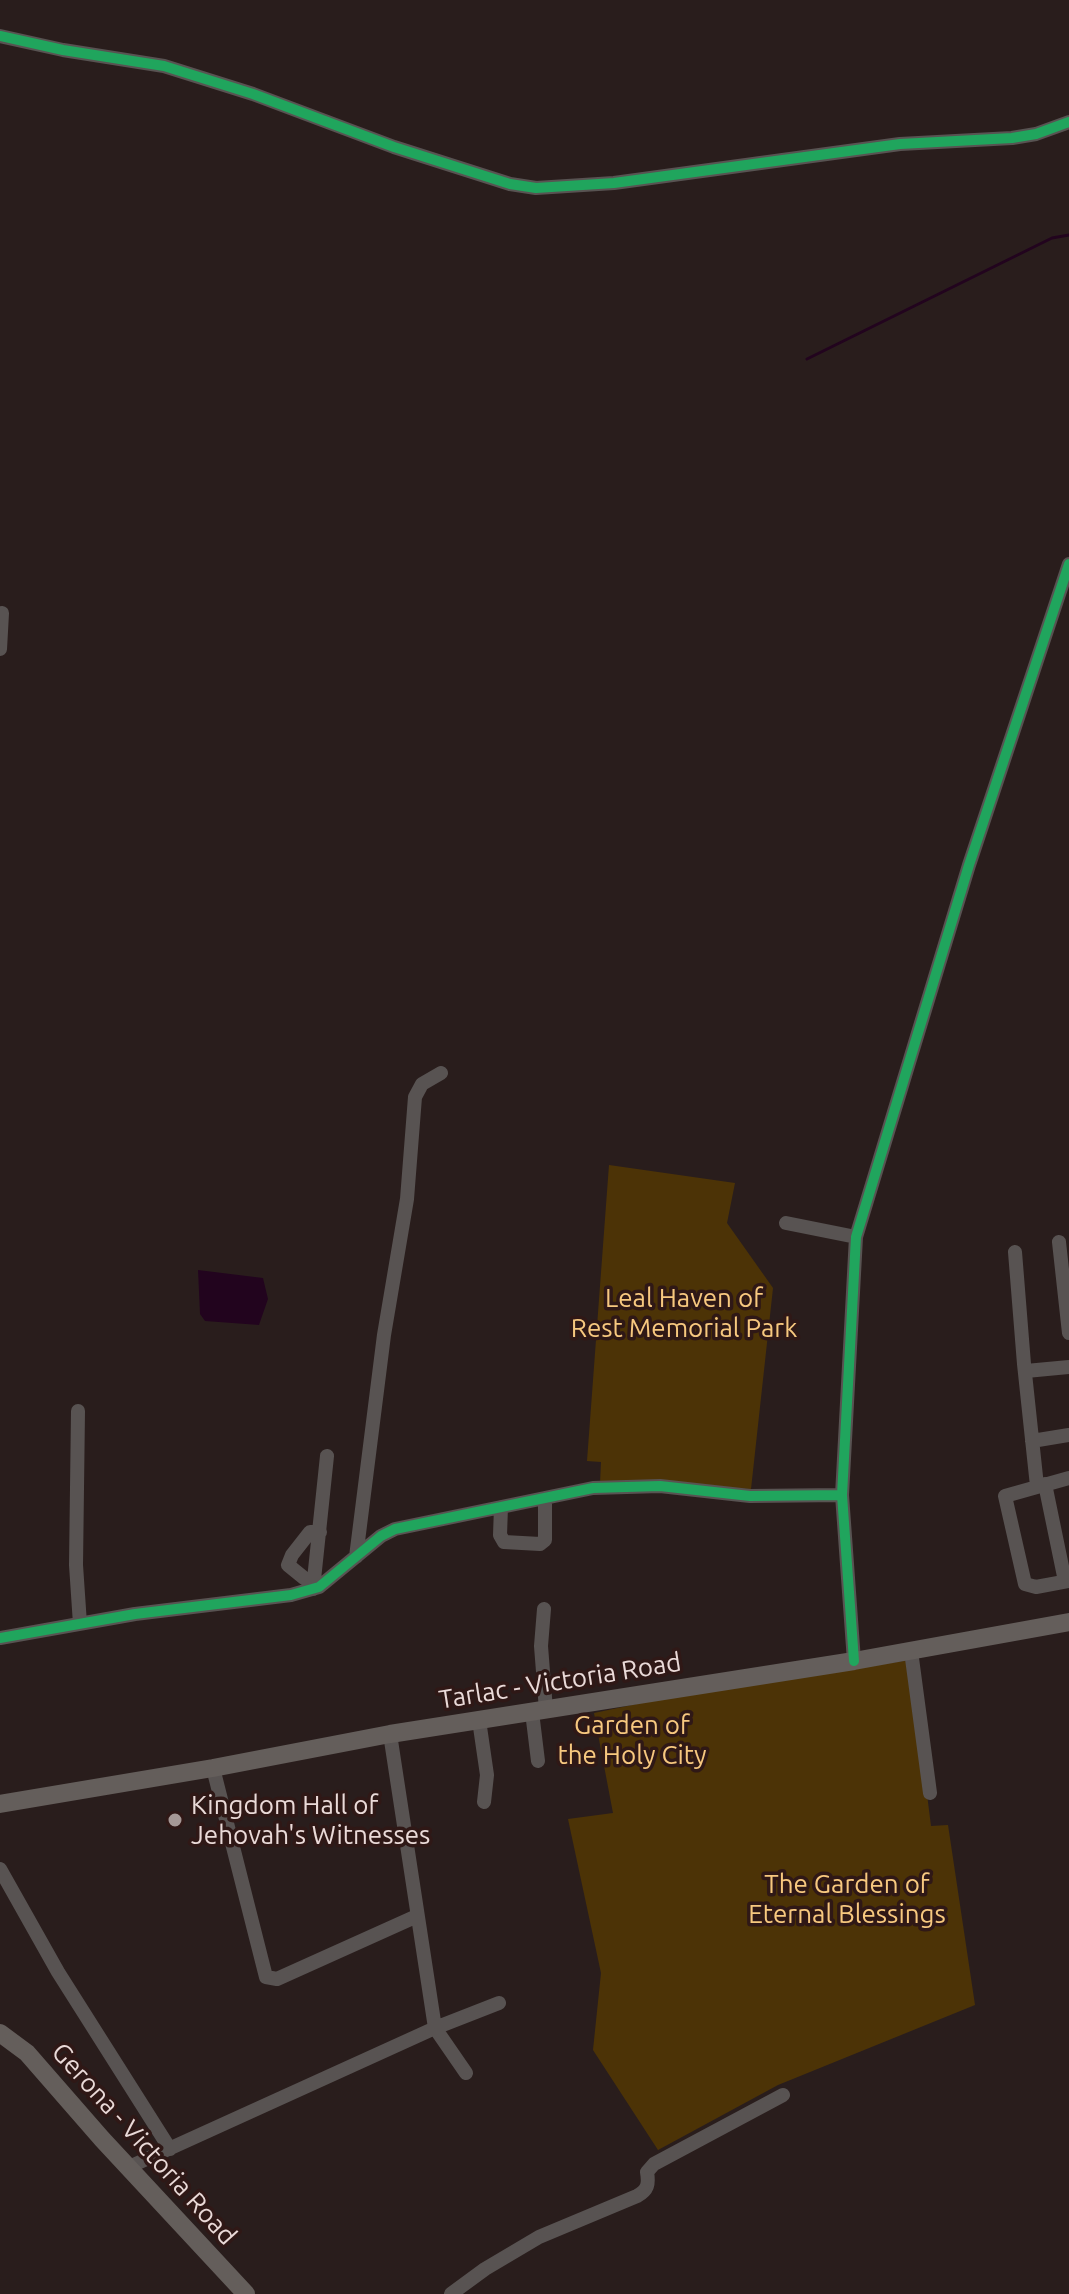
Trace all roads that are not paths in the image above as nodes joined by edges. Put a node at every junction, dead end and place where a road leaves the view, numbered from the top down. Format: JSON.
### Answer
{"nodes":[{"id":1,"x":0,"y":36,"type":"edge"},
{"id":2,"x":1069,"y":122,"type":"edge"},
{"id":3,"x":1069,"y":564,"type":"edge"},
{"id":4,"x":2,"y":613,"type":"dead end"},
{"id":5,"x":0,"y":649,"type":"edge"},
{"id":6,"x":441,"y":1073,"type":"dead end"},
{"id":7,"x":786,"y":1223,"type":"dead end"},
{"id":8,"x":856,"y":1237,"type":"junction"},
{"id":9,"x":1059,"y":1242,"type":"dead end"},
{"id":10,"x":1015,"y":1252,"type":"dead end"},
{"id":11,"x":1069,"y":1333,"type":"edge"},
{"id":12,"x":1069,"y":1367,"type":"edge"},
{"id":13,"x":1026,"y":1371,"type":"junction"},
{"id":14,"x":78,"y":1411,"type":"dead end"},
{"id":15,"x":1069,"y":1435,"type":"edge"},
{"id":16,"x":1032,"y":1441,"type":"junction"},
{"id":17,"x":327,"y":1456,"type":"dead end"},
{"id":18,"x":1069,"y":1478,"type":"edge"},
{"id":19,"x":1041,"y":1485,"type":"junction"},
{"id":20,"x":842,"y":1495,"type":"junction"},
{"id":21,"x":545,"y":1498,"type":"junction"},
{"id":22,"x":501,"y":1507,"type":"junction"},
{"id":23,"x":320,"y":1532,"type":"junction"},
{"id":24,"x":356,"y":1557,"type":"junction"},
{"id":25,"x":1067,"y":1581,"type":"edge"},
{"id":26,"x":314,"y":1585,"type":"junction"},
{"id":27,"x":544,"y":1609,"type":"dead end"},
{"id":28,"x":1069,"y":1622,"type":"edge"},
{"id":29,"x":80,"y":1624,"type":"junction"},
{"id":30,"x":0,"y":1638,"type":"edge"},
{"id":31,"x":911,"y":1651,"type":"junction"},
{"id":32,"x":854,"y":1661,"type":"junction"},
{"id":33,"x":539,"y":1711,"type":"junction"},
{"id":34,"x":479,"y":1720,"type":"junction"},
{"id":35,"x":390,"y":1734,"type":"junction"},
{"id":36,"x":538,"y":1761,"type":"dead end"},
{"id":37,"x":213,"y":1768,"type":"junction"},
{"id":38,"x":930,"y":1793,"type":"dead end"},
{"id":39,"x":484,"y":1802,"type":"dead end"},
{"id":40,"x":0,"y":1804,"type":"edge"},
{"id":41,"x":0,"y":1869,"type":"edge"},
{"id":42,"x":417,"y":1916,"type":"junction"},
{"id":43,"x":499,"y":2003,"type":"dead end"},
{"id":44,"x":435,"y":2028,"type":"junction"},
{"id":45,"x":0,"y":2033,"type":"edge"},
{"id":46,"x":466,"y":2073,"type":"dead end"},
{"id":47,"x":783,"y":2095,"type":"dead end"},
{"id":48,"x":170,"y":2149,"type":"junction"},
{"id":49,"x":129,"y":2167,"type":"junction"},
{"id":50,"x":246,"y":2294,"type":"edge"},
{"id":51,"x":451,"y":2294,"type":"edge"}],
"edges":[{"from":1,"to":2,"type":"street"},
{"from":3,"to":8,"type":"street"},
{"from":4,"to":5,"type":"street"},
{"from":6,"to":24,"type":"street"},
{"from":7,"to":8,"type":"street"},
{"from":8,"to":20,"type":"street"},
{"from":9,"to":11,"type":"street"},
{"from":10,"to":13,"type":"street"},
{"from":12,"to":13,"type":"street"},
{"from":13,"to":16,"type":"street"},
{"from":14,"to":29,"type":"street"},
{"from":15,"to":16,"type":"street"},
{"from":16,"to":19,"type":"street"},
{"from":17,"to":23,"type":"street"},
{"from":18,"to":19,"type":"street"},
{"from":19,"to":25,"type":"street"},
{"from":19,"to":25,"type":"street"},
{"from":20,"to":21,"type":"street"},
{"from":20,"to":32,"type":"street"},
{"from":21,"to":22,"type":"street"},
{"from":21,"to":22,"type":"street"},
{"from":22,"to":24,"type":"street"},
{"from":23,"to":26,"type":"street"},
{"from":23,"to":26,"type":"street"},
{"from":24,"to":26,"type":"street"},
{"from":26,"to":29,"type":"street"},
{"from":27,"to":33,"type":"street"},
{"from":28,"to":31,"type":"main road","name":"Tarlac - Victoria Road"},
{"from":29,"to":30,"type":"street"},
{"from":31,"to":32,"type":"main road","name":"Tarlac - Victoria Road"},
{"from":31,"to":38,"type":"street"},
{"from":32,"to":33,"type":"main road","name":"Tarlac - Victoria Road"},
{"from":33,"to":34,"type":"main road","name":"Tarlac - Victoria Road"},
{"from":33,"to":36,"type":"street"},
{"from":34,"to":35,"type":"main road","name":"Tarlac - Victoria Road"},
{"from":34,"to":39,"type":"street"},
{"from":35,"to":37,"type":"main road","name":"Tarlac - Victoria Road"},
{"from":35,"to":42,"type":"street"},
{"from":37,"to":40,"type":"main road","name":"Tarlac - Victoria Road"},
{"from":37,"to":42,"type":"street"},
{"from":41,"to":48,"type":"street"},
{"from":42,"to":44,"type":"street"},
{"from":43,"to":44,"type":"street"},
{"from":44,"to":46,"type":"street"},
{"from":44,"to":48,"type":"street"},
{"from":45,"to":49,"type":"main road","name":"Gerona - Victoria Road"},
{"from":47,"to":51,"type":"street"},
{"from":48,"to":49,"type":"street"},
{"from":49,"to":50,"type":"main road","name":"Gerona - Victoria Road"}]}
